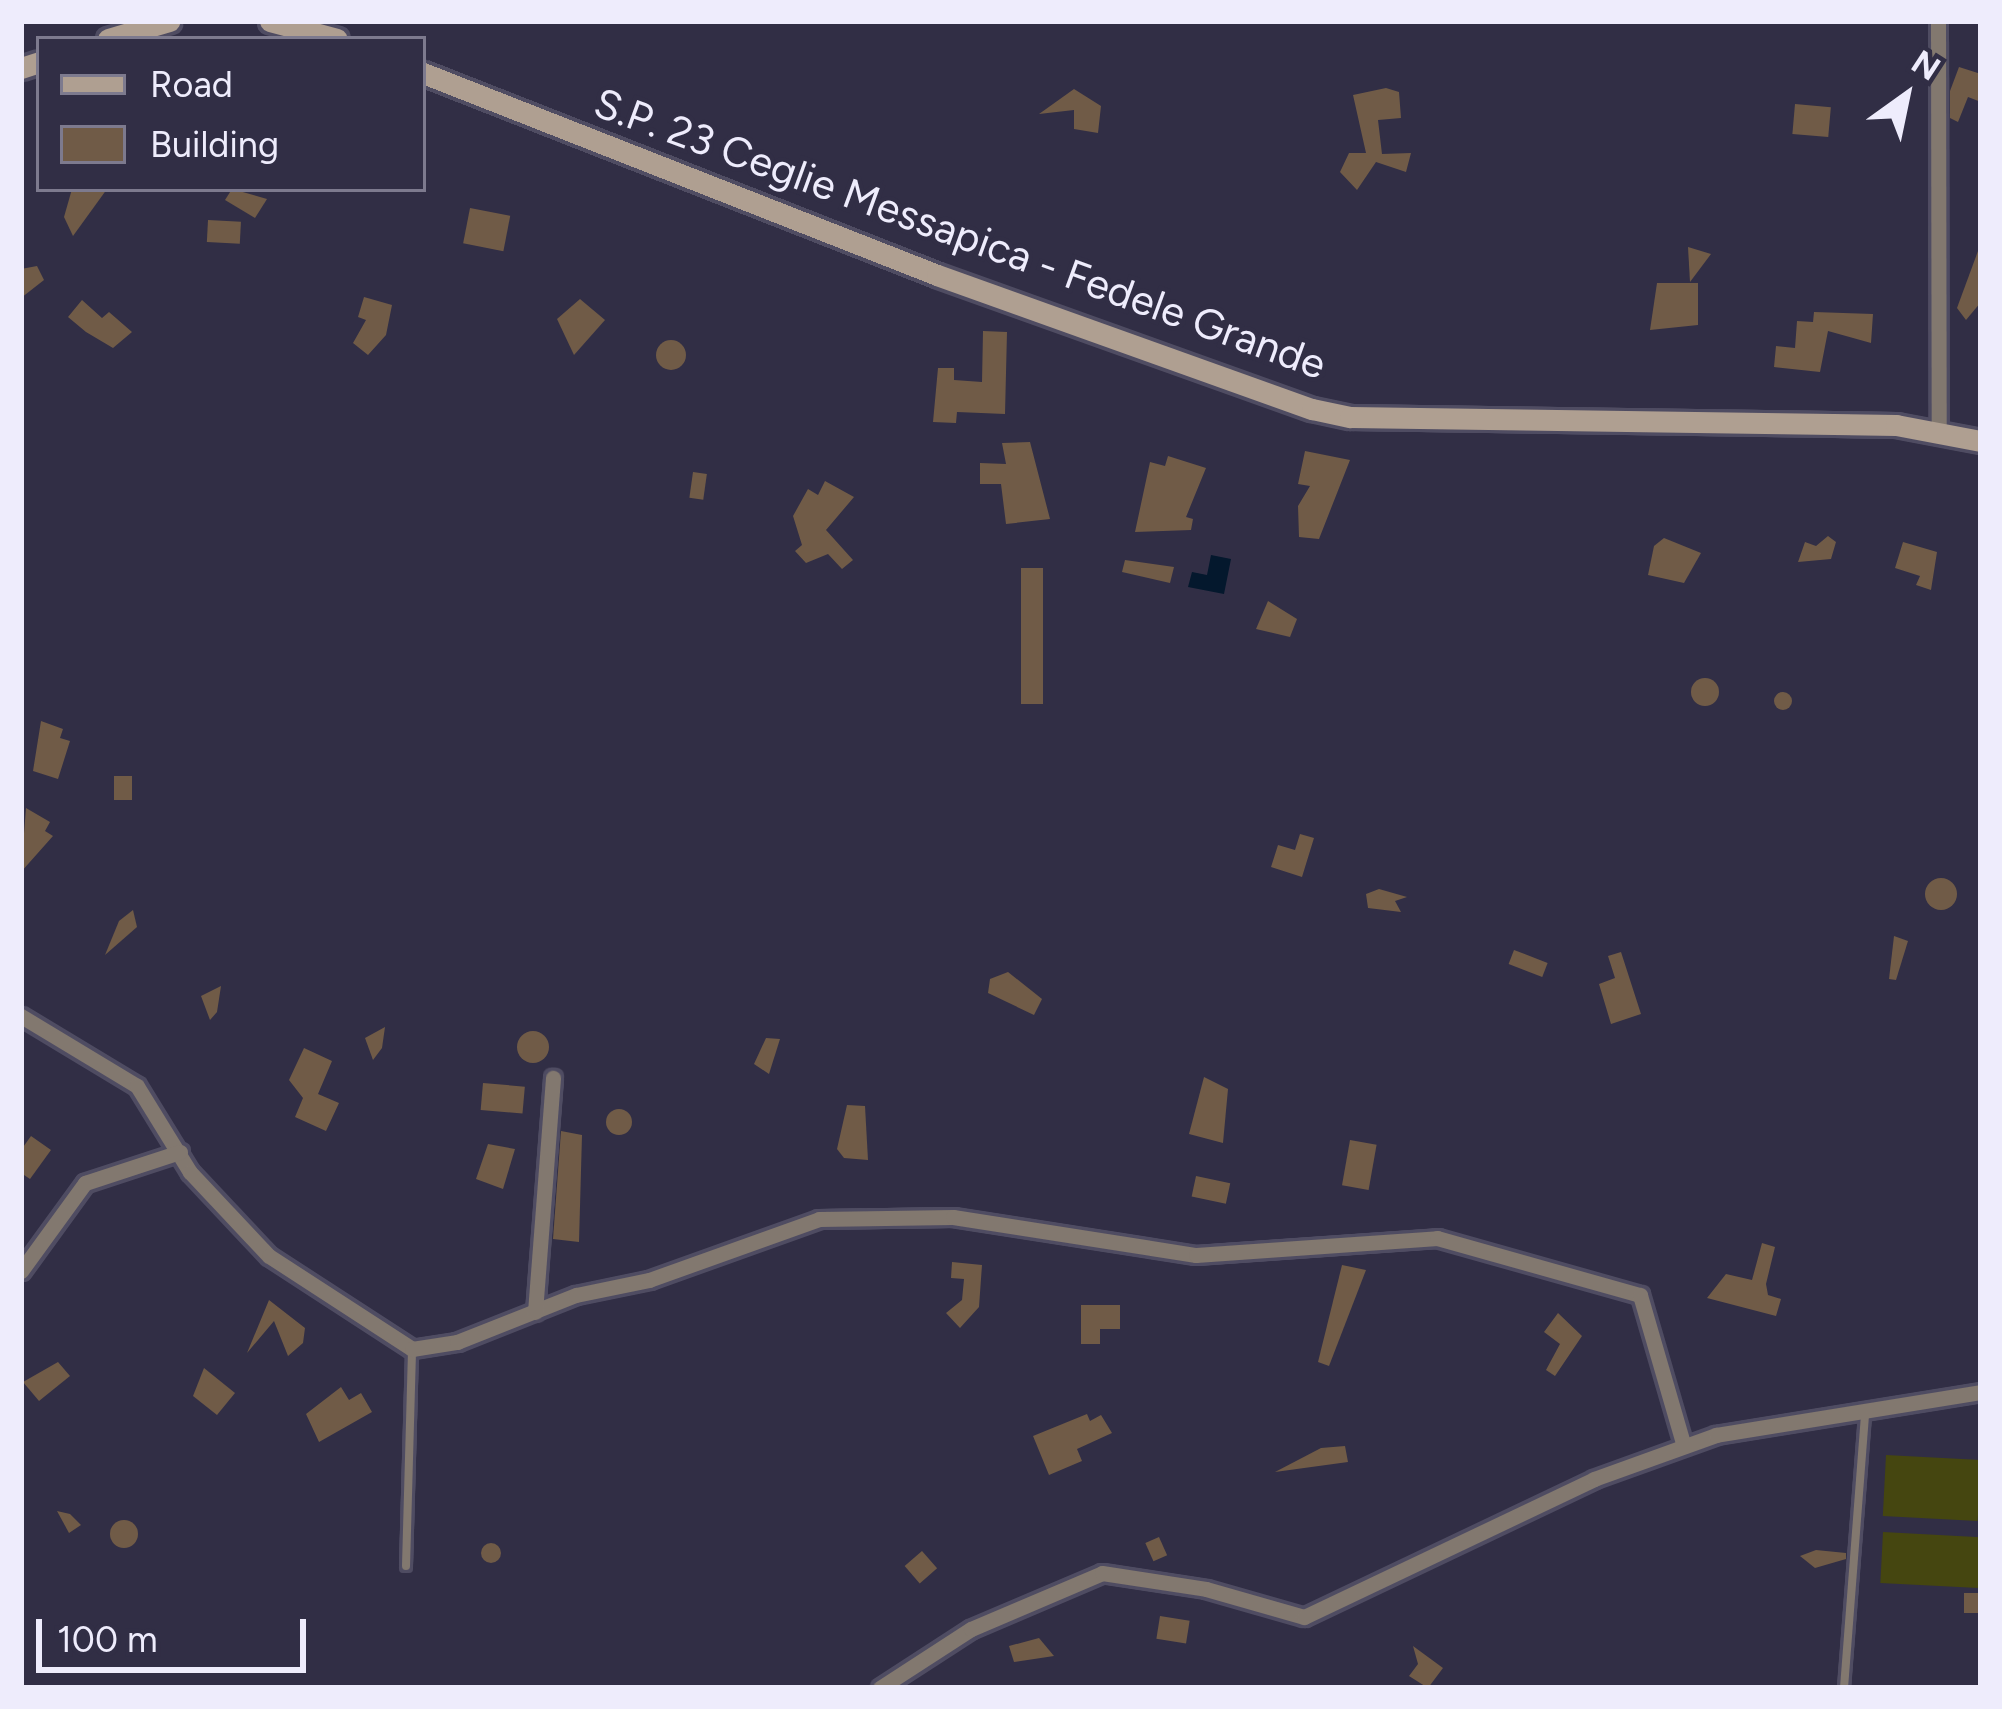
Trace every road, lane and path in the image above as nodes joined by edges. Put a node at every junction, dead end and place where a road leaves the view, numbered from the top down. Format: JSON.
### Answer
{"nodes":[{"id":1,"x":169,"y":21,"type":"edge"},
{"id":2,"x":270,"y":21,"type":"edge"},
{"id":3,"x":1938,"y":21,"type":"edge"},
{"id":4,"x":118,"y":36,"type":"edge"},
{"id":5,"x":326,"y":36,"type":"edge"},
{"id":6,"x":426,"y":74,"type":"edge"},
{"id":7,"x":1939,"y":429,"type":"junction"},
{"id":8,"x":1981,"y":441,"type":"edge"},
{"id":9,"x":21,"y":1016,"type":"edge"},
{"id":10,"x":553,"y":1078,"type":"dead end"},
{"id":11,"x":180,"y":1152,"type":"junction"},
{"id":12,"x":21,"y":1270,"type":"edge"},
{"id":13,"x":535,"y":1312,"type":"junction"},
{"id":14,"x":412,"y":1349,"type":"junction"},
{"id":15,"x":1981,"y":1392,"type":"edge"},
{"id":16,"x":1864,"y":1412,"type":"junction"},
{"id":17,"x":1684,"y":1447,"type":"junction"},
{"id":18,"x":406,"y":1566,"type":"dead end"},
{"id":19,"x":880,"y":1688,"type":"edge"},
{"id":20,"x":1844,"y":1688,"type":"edge"}],
"edges":[{"from":1,"to":4,"type":"street"},
{"from":2,"to":5,"type":"street"},
{"from":3,"to":7,"type":"street"},
{"from":6,"to":7,"type":"street","name":"S.P. 23 Ceglie Messapica - Fedele Grande"},
{"from":7,"to":8,"type":"street","name":"S.P. 23 Ceglie Messapica - Fedele Grande"},
{"from":9,"to":11,"type":"street"},
{"from":10,"to":13,"type":"street"},
{"from":11,"to":12,"type":"street"},
{"from":11,"to":14,"type":"street"},
{"from":13,"to":14,"type":"street"},
{"from":13,"to":17,"type":"street"},
{"from":14,"to":18,"type":"lane"},
{"from":15,"to":16,"type":"street"},
{"from":16,"to":17,"type":"street"},
{"from":16,"to":20,"type":"lane"},
{"from":17,"to":19,"type":"street"}]}
